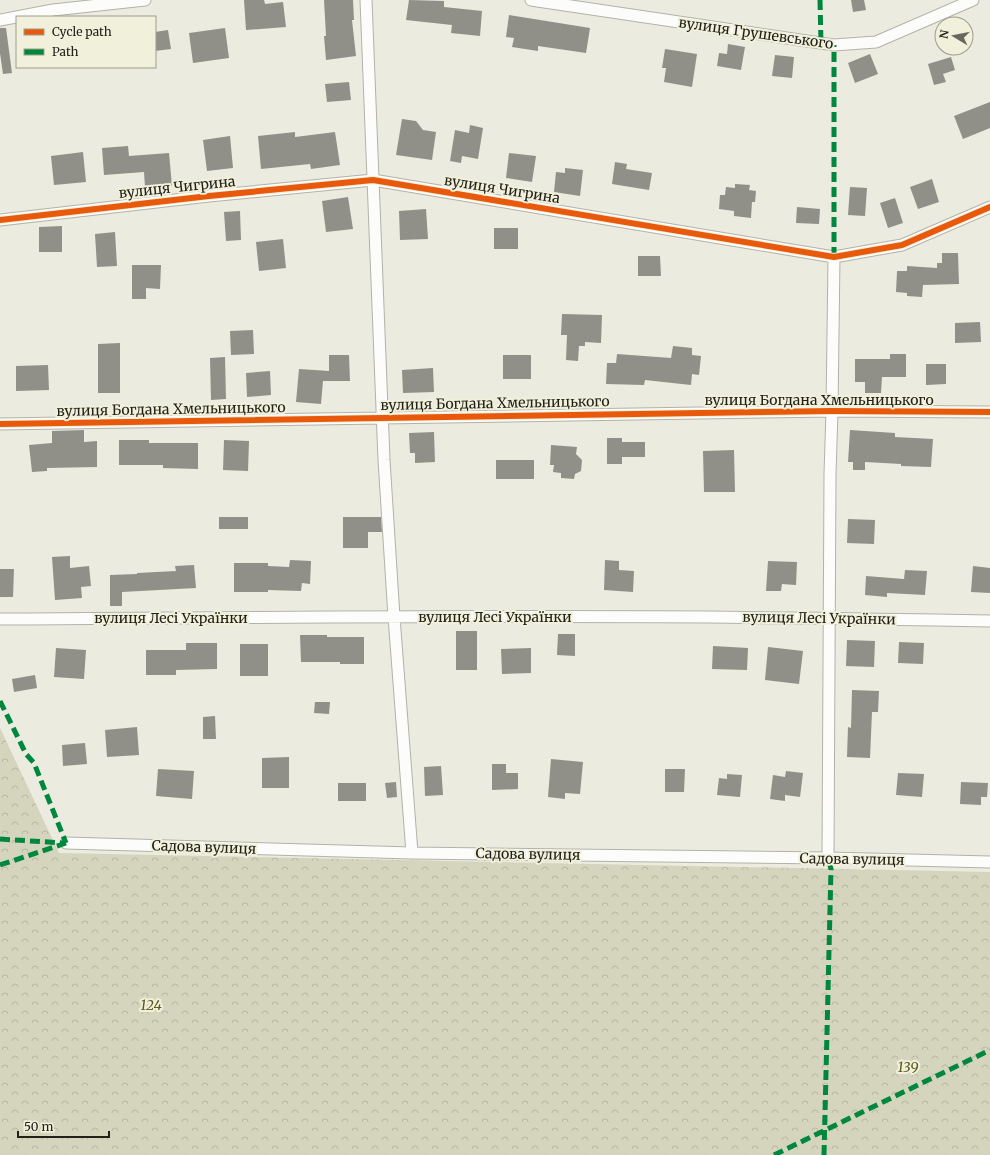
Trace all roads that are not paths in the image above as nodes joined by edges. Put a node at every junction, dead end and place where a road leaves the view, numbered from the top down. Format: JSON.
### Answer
{"nodes":[{"id":1,"x":145,"y":0,"type":"edge"},
{"id":2,"x":366,"y":0,"type":"edge"},
{"id":3,"x":531,"y":0,"type":"edge"},
{"id":4,"x":973,"y":0,"type":"edge"},
{"id":5,"x":21,"y":16,"type":"edge"},
{"id":6,"x":16,"y":17,"type":"edge"},
{"id":7,"x":0,"y":20,"type":"edge"},
{"id":8,"x":374,"y":180,"type":"junction"},
{"id":9,"x":990,"y":207,"type":"edge"},
{"id":10,"x":0,"y":220,"type":"edge"},
{"id":11,"x":834,"y":257,"type":"junction"},
{"id":12,"x":832,"y":411,"type":"junction"},
{"id":13,"x":990,"y":412,"type":"edge"},
{"id":14,"x":383,"y":417,"type":"junction"},
{"id":15,"x":0,"y":424,"type":"edge"},
{"id":16,"x":394,"y":617,"type":"junction"},
{"id":17,"x":0,"y":618,"type":"edge"},
{"id":18,"x":830,"y":618,"type":"junction"},
{"id":19,"x":990,"y":620,"type":"edge"},
{"id":20,"x":66,"y":843,"type":"dead end"},
{"id":21,"x":412,"y":853,"type":"junction"},
{"id":22,"x":828,"y":858,"type":"junction"},
{"id":23,"x":990,"y":862,"type":"edge"}],
"edges":[{"from":1,"to":5,"type":"street"},
{"from":2,"to":8,"type":"street"},
{"from":3,"to":4,"type":"street","name":"вулиця Грушевського"},
{"from":6,"to":7,"type":"street"},
{"from":8,"to":10,"type":"street","name":"вулиця Чигрина"},
{"from":8,"to":11,"type":"street","name":"вулиця Чигрина"},
{"from":8,"to":14,"type":"street"},
{"from":9,"to":11,"type":"street","name":"вулиця Чигрина"},
{"from":11,"to":12,"type":"street"},
{"from":12,"to":13,"type":"street","name":"вулиця Богдана Хмельницького"},
{"from":12,"to":14,"type":"street","name":"вулиця Богдана Хмельницького"},
{"from":12,"to":18,"type":"street"},
{"from":14,"to":15,"type":"street","name":"вулиця Богдана Хмельницького"},
{"from":14,"to":16,"type":"street"},
{"from":16,"to":17,"type":"street","name":"вулиця Лесі Українки"},
{"from":16,"to":18,"type":"street","name":"вулиця Лесі Українки"},
{"from":16,"to":21,"type":"street"},
{"from":18,"to":19,"type":"street","name":"вулиця Лесі Українки"},
{"from":18,"to":22,"type":"street"},
{"from":20,"to":21,"type":"street","name":"Садова вулиця"},
{"from":21,"to":22,"type":"street","name":"Садова вулиця"},
{"from":22,"to":23,"type":"street","name":"Садова вулиця"}]}
